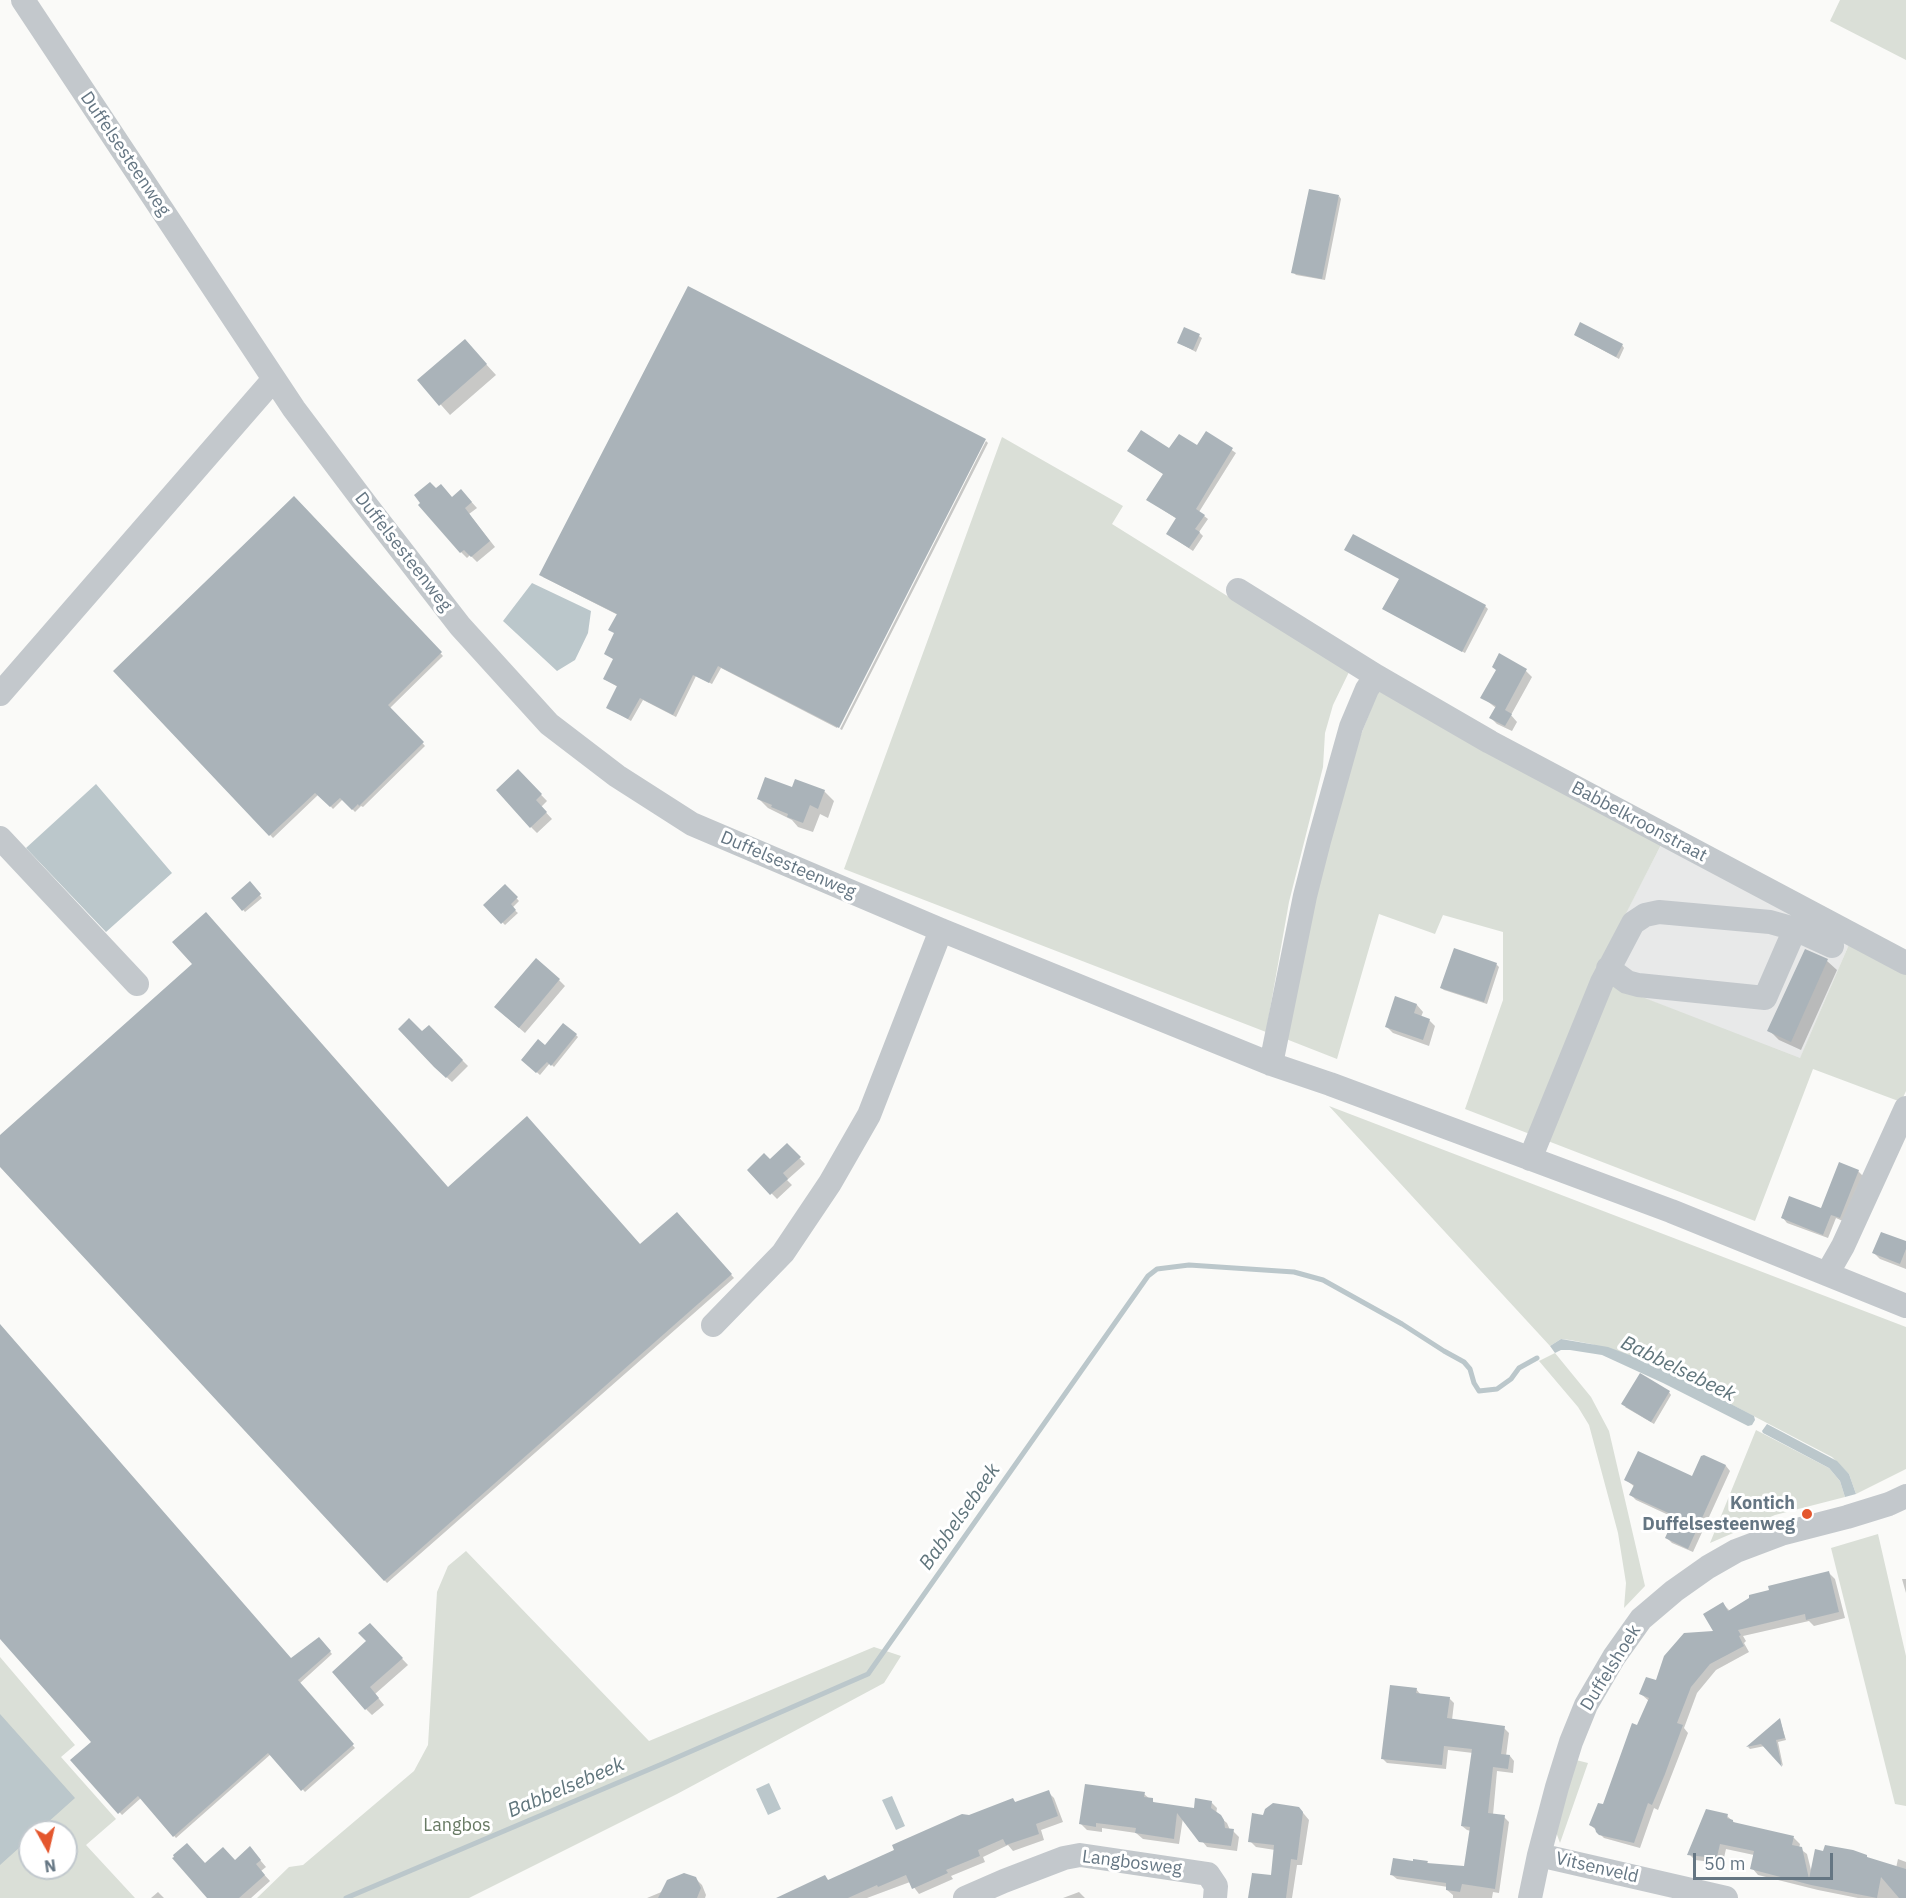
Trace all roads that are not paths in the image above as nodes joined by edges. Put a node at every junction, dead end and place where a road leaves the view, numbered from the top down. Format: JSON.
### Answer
{"nodes":[{"id":1,"x":23,"y":0,"type":"edge"},
{"id":2,"x":274,"y":379,"type":"junction"},
{"id":3,"x":1238,"y":590,"type":"dead end"},
{"id":4,"x":1376,"y":676,"type":"junction"},
{"id":5,"x":0,"y":694,"type":"edge"},
{"id":6,"x":0,"y":838,"type":"edge"},
{"id":7,"x":1796,"y":929,"type":"junction"},
{"id":8,"x":941,"y":930,"type":"junction"},
{"id":9,"x":1832,"y":946,"type":"dead end"},
{"id":10,"x":1906,"y":963,"type":"edge"},
{"id":11,"x":1608,"y":968,"type":"junction"},
{"id":12,"x":137,"y":984,"type":"dead end"},
{"id":13,"x":1271,"y":1064,"type":"junction"},
{"id":14,"x":1906,"y":1108,"type":"edge"},
{"id":15,"x":1530,"y":1158,"type":"junction"},
{"id":16,"x":1827,"y":1274,"type":"junction"},
{"id":17,"x":1906,"y":1306,"type":"edge"},
{"id":18,"x":713,"y":1326,"type":"dead end"},
{"id":19,"x":1906,"y":1496,"type":"edge"},
{"id":20,"x":1539,"y":1855,"type":"junction"},
{"id":21,"x":965,"y":1898,"type":"edge"},
{"id":22,"x":1215,"y":1898,"type":"edge"},
{"id":23,"x":1530,"y":1898,"type":"edge"},
{"id":24,"x":1726,"y":1898,"type":"edge"}],
"edges":[{"from":1,"to":2,"type":"street","name":"Duffelsesteenweg"},
{"from":2,"to":5,"type":"street"},
{"from":2,"to":8,"type":"street","name":"Duffelsesteenweg"},
{"from":3,"to":4,"type":"street","name":"Babbelkroonstraat"},
{"from":4,"to":10,"type":"street","name":"Babbelkroonstraat"},
{"from":4,"to":13,"type":"street"},
{"from":6,"to":12,"type":"street"},
{"from":7,"to":9,"type":"street"},
{"from":7,"to":11,"type":"street"},
{"from":7,"to":11,"type":"street"},
{"from":8,"to":13,"type":"street","name":"Duffelsesteenweg"},
{"from":8,"to":18,"type":"street"},
{"from":11,"to":15,"type":"street"},
{"from":13,"to":15,"type":"street","name":"Duffelsesteenweg"},
{"from":14,"to":16,"type":"street"},
{"from":15,"to":16,"type":"street","name":"Duffelsesteenweg"},
{"from":16,"to":17,"type":"street","name":"Duffelsesteenweg"},
{"from":19,"to":20,"type":"street","name":"Duffelshoek"},
{"from":20,"to":23,"type":"street","name":"Duffelshoek"},
{"from":20,"to":24,"type":"street","name":"Vitsenveld"},
{"from":21,"to":22,"type":"street","name":"Langbosweg"}]}
